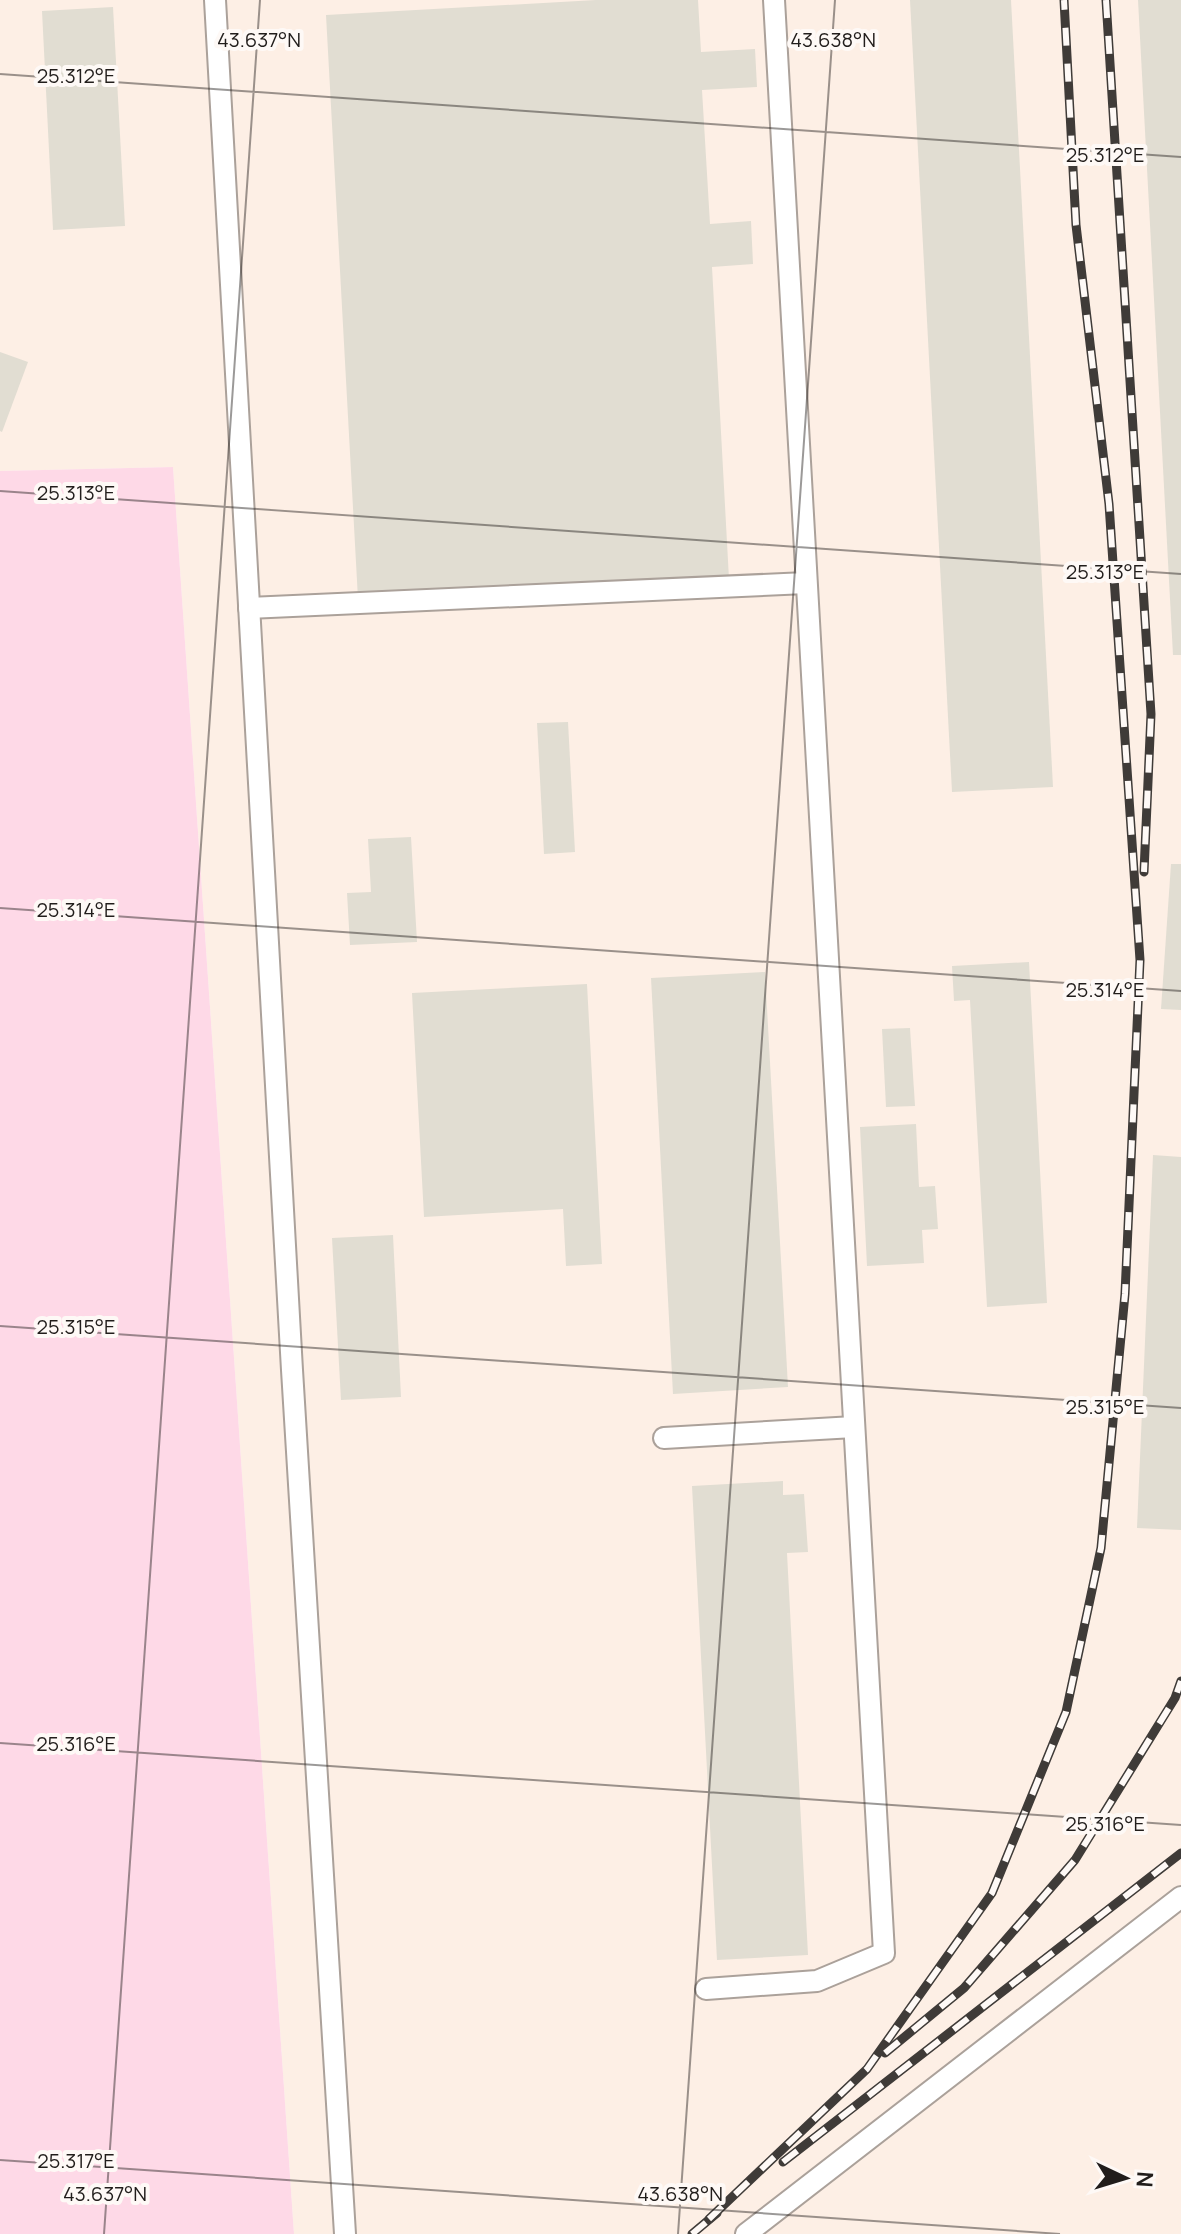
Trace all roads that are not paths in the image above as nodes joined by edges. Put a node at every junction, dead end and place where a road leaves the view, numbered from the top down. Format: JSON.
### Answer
{"nodes":[{"id":1,"x":215,"y":0,"type":"edge"},
{"id":2,"x":774,"y":0,"type":"edge"},
{"id":3,"x":806,"y":583,"type":"junction"},
{"id":4,"x":249,"y":608,"type":"junction"},
{"id":5,"x":854,"y":1427,"type":"junction"},
{"id":6,"x":664,"y":1438,"type":"dead end"},
{"id":7,"x":1181,"y":1897,"type":"edge"},
{"id":8,"x":706,"y":1989,"type":"dead end"},
{"id":9,"x":345,"y":2234,"type":"edge"},
{"id":10,"x":746,"y":2234,"type":"edge"}],
"edges":[{"from":1,"to":4,"type":"lane"},
{"from":2,"to":3,"type":"lane"},
{"from":3,"to":4,"type":"lane"},
{"from":3,"to":5,"type":"lane"},
{"from":4,"to":9,"type":"lane"},
{"from":5,"to":6,"type":"lane"},
{"from":5,"to":8,"type":"lane"},
{"from":7,"to":10,"type":"lane"}]}
